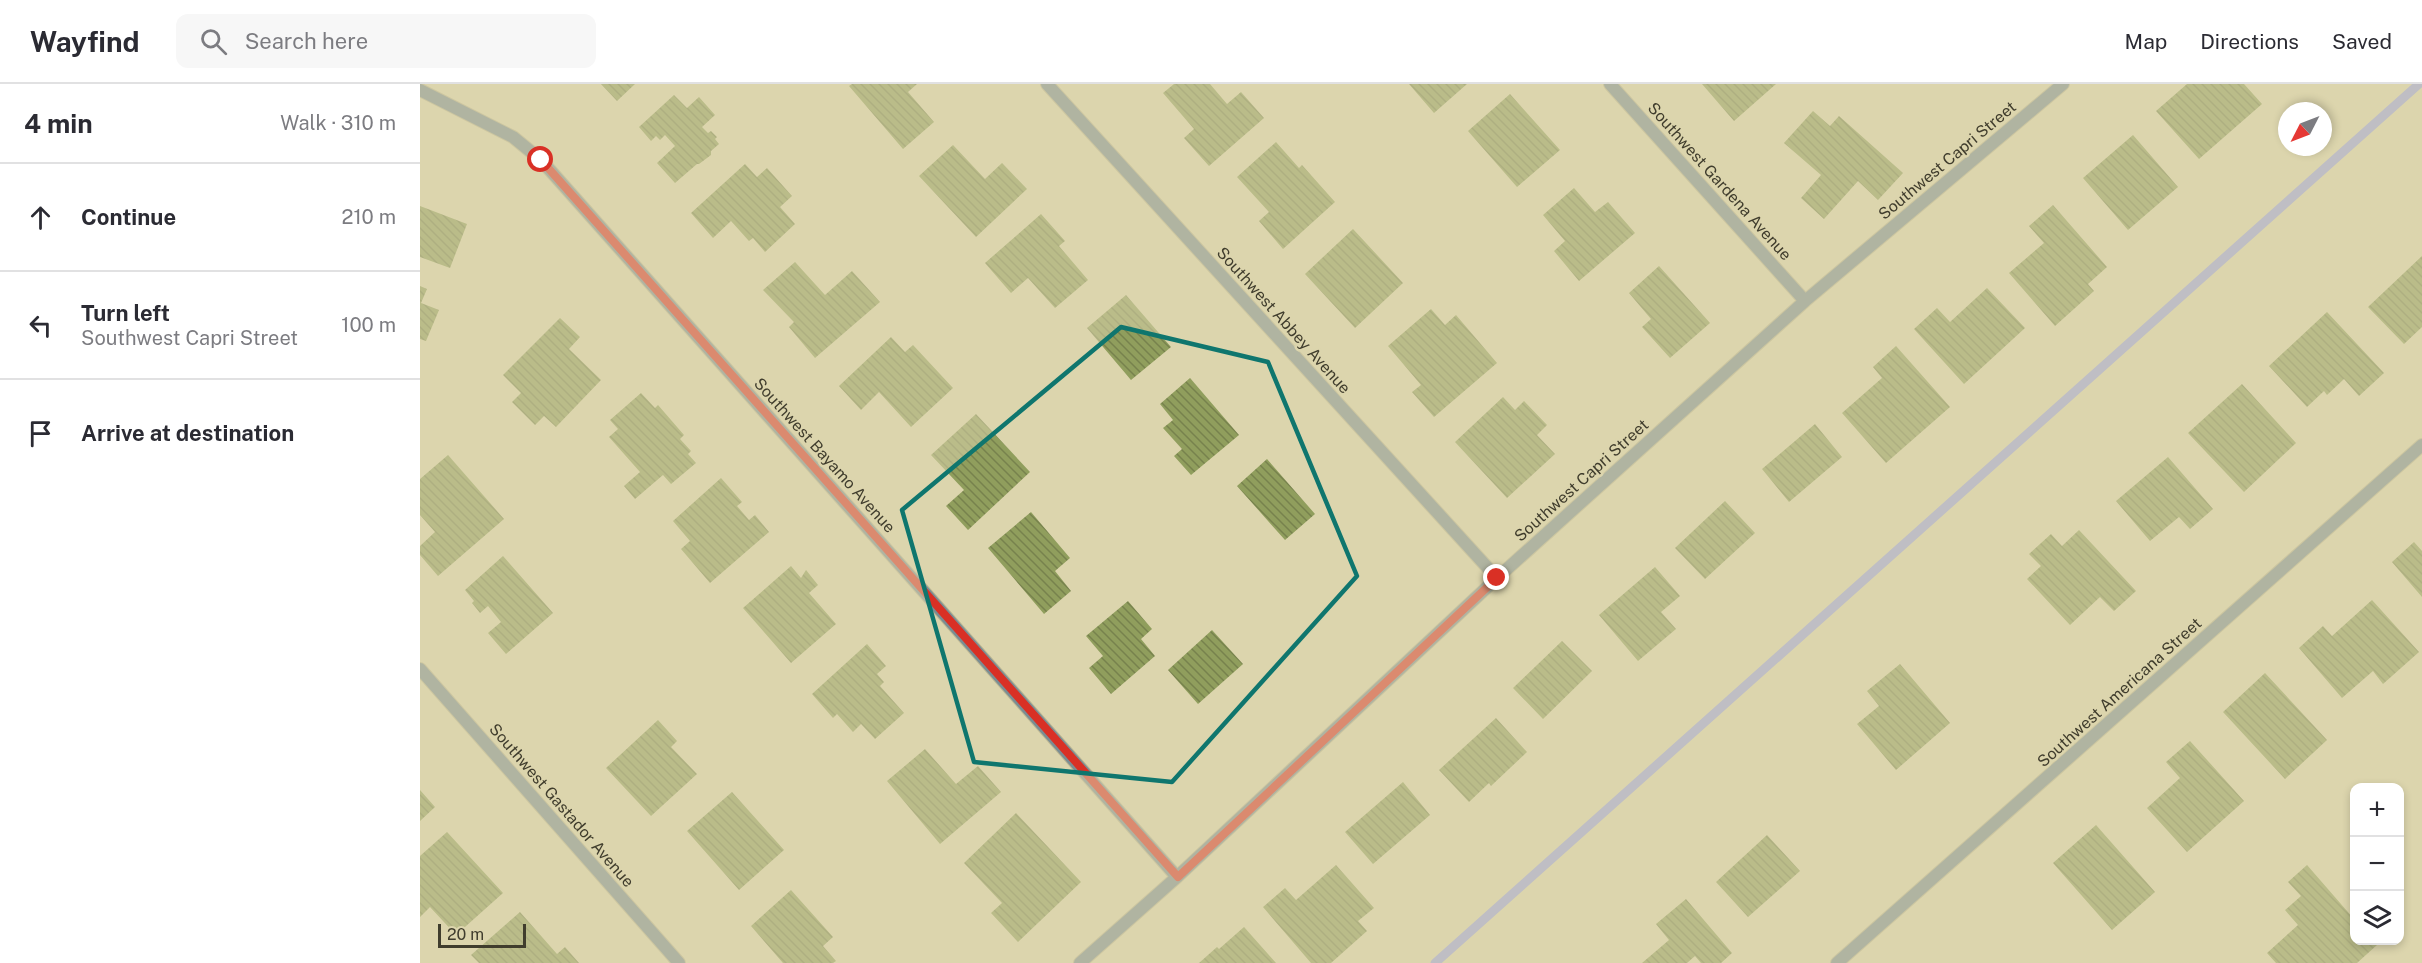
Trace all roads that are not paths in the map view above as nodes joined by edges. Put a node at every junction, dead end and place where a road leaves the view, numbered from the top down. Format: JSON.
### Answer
{"nodes":[{"id":1,"x":1047,"y":84,"type":"edge"},
{"id":2,"x":1610,"y":84,"type":"edge"},
{"id":3,"x":2063,"y":84,"type":"edge"},
{"id":4,"x":420,"y":90,"type":"edge"},
{"id":5,"x":1805,"y":301,"type":"junction"},
{"id":6,"x":2422,"y":445,"type":"edge"},
{"id":7,"x":1497,"y":578,"type":"junction"},
{"id":8,"x":420,"y":669,"type":"edge"},
{"id":9,"x":1178,"y":877,"type":"junction"},
{"id":10,"x":679,"y":963,"type":"edge"},
{"id":11,"x":1080,"y":963,"type":"edge"},
{"id":12,"x":1837,"y":963,"type":"edge"}],
"edges":[{"from":1,"to":7,"type":"street","name":"Southwest Abbey Avenue"},
{"from":2,"to":5,"type":"street","name":"Southwest Gardena Avenue"},
{"from":3,"to":5,"type":"street","name":"Southwest Capri Street"},
{"from":4,"to":9,"type":"street","name":"Southwest Bayamo Avenue"},
{"from":5,"to":7,"type":"street","name":"Southwest Capri Street"},
{"from":6,"to":12,"type":"street","name":"Southwest Americana Street"},
{"from":7,"to":9,"type":"street","name":"Southwest Capri Street"},
{"from":8,"to":10,"type":"street","name":"Southwest Gastador Avenue"},
{"from":9,"to":11,"type":"street","name":"Southwest Capri Street"}]}
